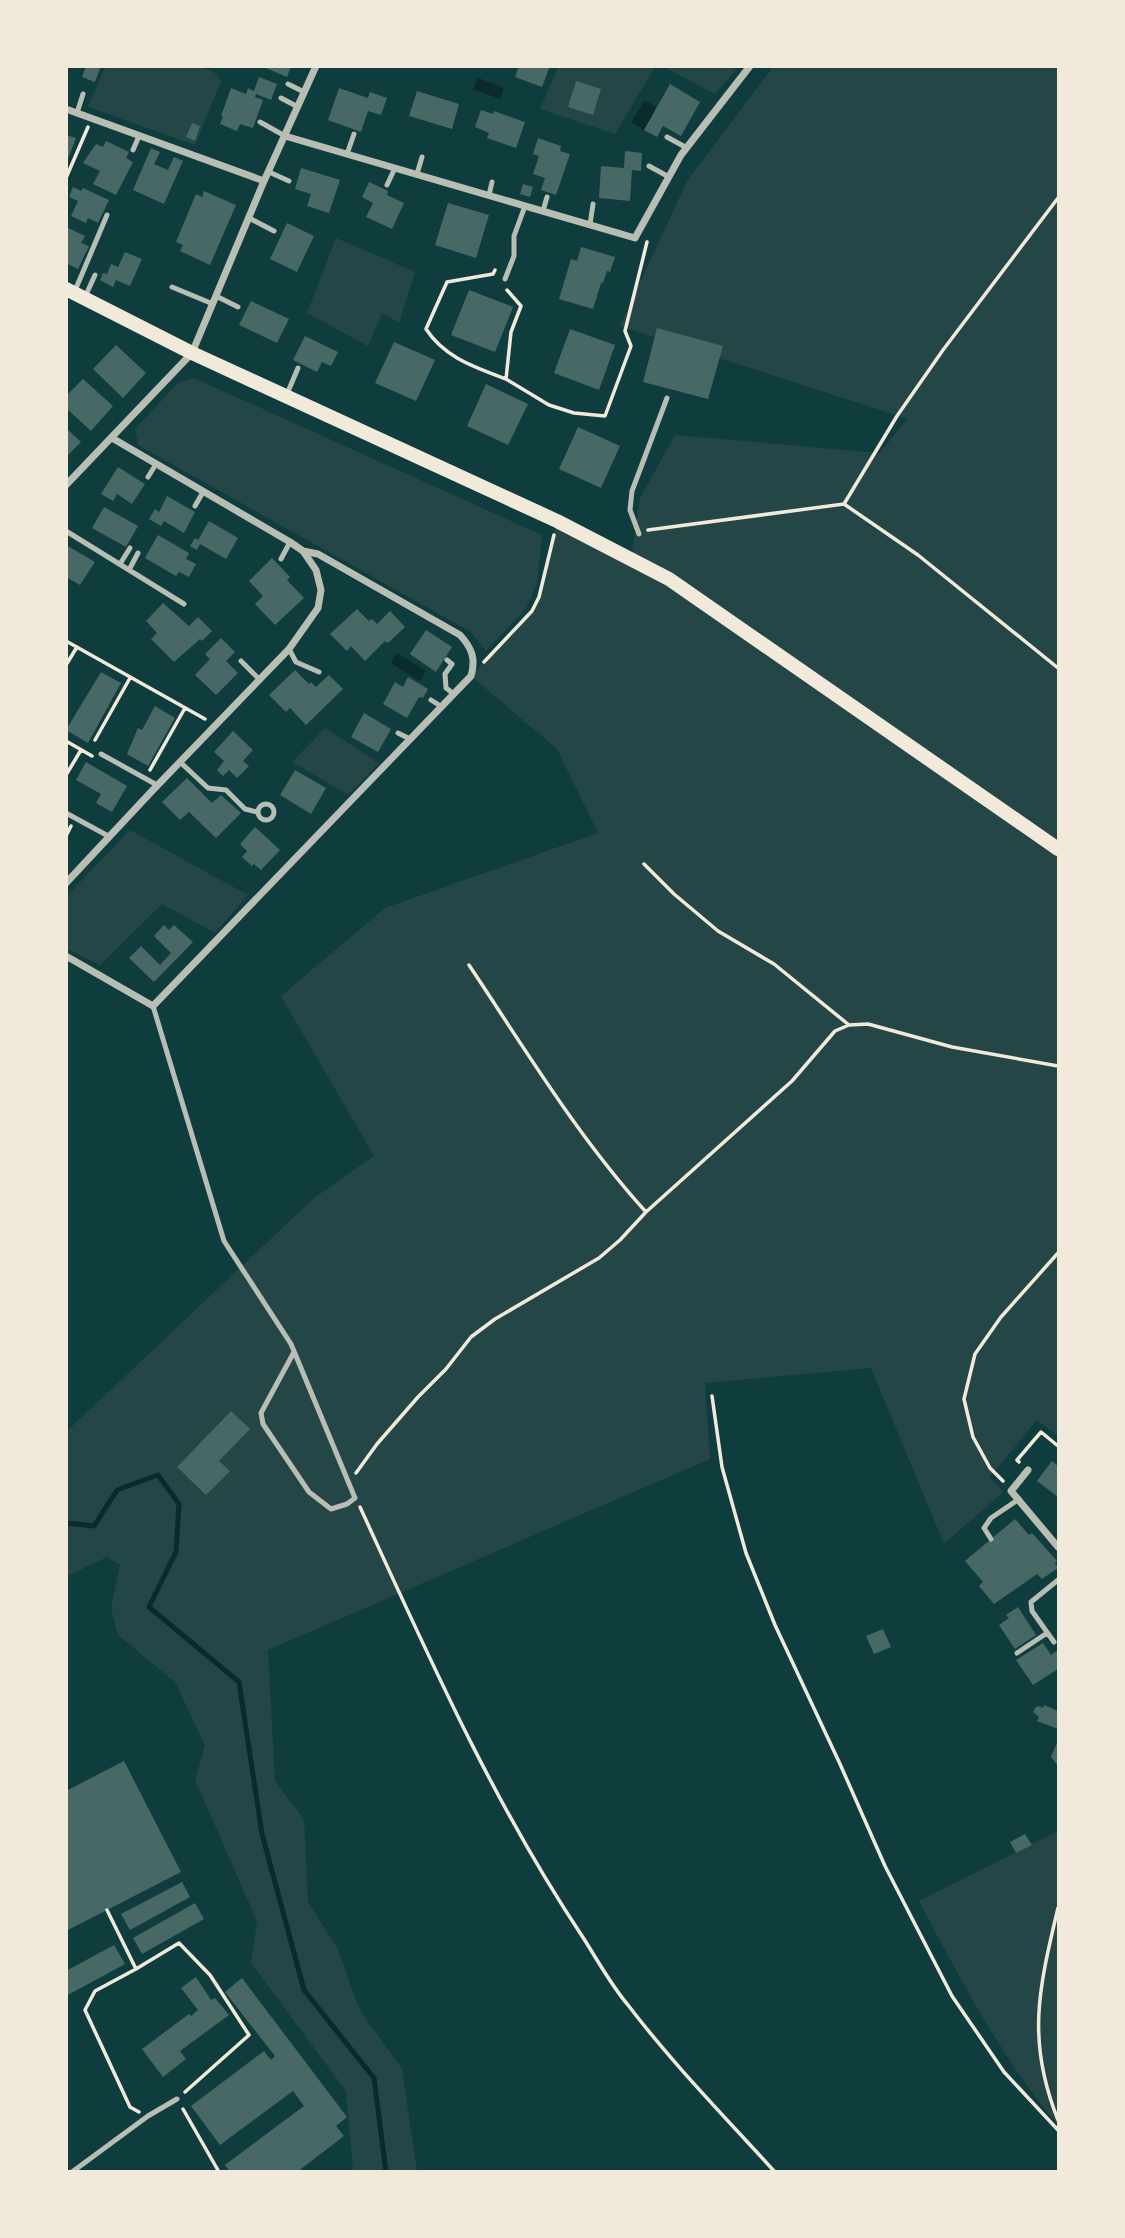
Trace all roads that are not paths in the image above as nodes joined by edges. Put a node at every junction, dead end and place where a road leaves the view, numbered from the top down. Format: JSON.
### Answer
{"nodes":[{"id":1,"x":316,"y":66,"type":"edge"},
{"id":2,"x":750,"y":66,"type":"edge"},
{"id":3,"x":288,"y":84,"type":"dead end"},
{"id":4,"x":304,"y":92,"type":"junction"},
{"id":5,"x":83,"y":94,"type":"dead end"},
{"id":6,"x":281,"y":98,"type":"dead end"},
{"id":7,"x":298,"y":107,"type":"junction"},
{"id":8,"x":66,"y":109,"type":"edge"},
{"id":9,"x":77,"y":113,"type":"junction"},
{"id":10,"x":260,"y":122,"type":"dead end"},
{"id":11,"x":354,"y":134,"type":"dead end"},
{"id":12,"x":139,"y":136,"type":"junction"},
{"id":13,"x":285,"y":136,"type":"junction"},
{"id":14,"x":667,"y":137,"type":"dead end"},
{"id":15,"x":687,"y":148,"type":"junction"},
{"id":16,"x":133,"y":150,"type":"dead end"},
{"id":17,"x":347,"y":154,"type":"junction"},
{"id":18,"x":422,"y":157,"type":"dead end"},
{"id":19,"x":649,"y":166,"type":"dead end"},
{"id":20,"x":395,"y":167,"type":"junction"},
{"id":21,"x":269,"y":172,"type":"junction"},
{"id":22,"x":416,"y":174,"type":"junction"},
{"id":23,"x":669,"y":177,"type":"junction"},
{"id":24,"x":264,"y":181,"type":"junction"},
{"id":25,"x":289,"y":181,"type":"dead end"},
{"id":26,"x":492,"y":181,"type":"dead end"},
{"id":27,"x":387,"y":186,"type":"dead end"},
{"id":28,"x":489,"y":195,"type":"junction"},
{"id":29,"x":547,"y":197,"type":"dead end"},
{"id":30,"x":593,"y":204,"type":"dead end"},
{"id":31,"x":525,"y":206,"type":"junction"},
{"id":32,"x":543,"y":211,"type":"junction"},
{"id":33,"x":107,"y":215,"type":"dead end"},
{"id":34,"x":249,"y":218,"type":"junction"},
{"id":35,"x":590,"y":225,"type":"junction"},
{"id":36,"x":274,"y":231,"type":"dead end"},
{"id":37,"x":95,"y":275,"type":"dead end"},
{"id":38,"x":505,"y":279,"type":"dead end"},
{"id":39,"x":172,"y":287,"type":"dead end"},
{"id":40,"x":75,"y":294,"type":"edge"},
{"id":41,"x":214,"y":300,"type":"junction"},
{"id":42,"x":238,"y":306,"type":"dead end"},
{"id":43,"x":192,"y":353,"type":"junction"},
{"id":44,"x":298,"y":368,"type":"dead end"},
{"id":45,"x":286,"y":396,"type":"junction"},
{"id":46,"x":667,"y":398,"type":"dead end"},
{"id":47,"x":112,"y":438,"type":"junction"},
{"id":48,"x":156,"y":464,"type":"junction"},
{"id":49,"x":148,"y":477,"type":"dead end"},
{"id":50,"x":66,"y":485,"type":"edge"},
{"id":51,"x":203,"y":492,"type":"junction"},
{"id":52,"x":195,"y":506,"type":"dead end"},
{"id":53,"x":66,"y":531,"type":"edge"},
{"id":54,"x":639,"y":534,"type":"road end"},
{"id":55,"x":290,"y":542,"type":"junction"},
{"id":56,"x":130,"y":548,"type":"dead end"},
{"id":57,"x":303,"y":551,"type":"junction"},
{"id":58,"x":138,"y":553,"type":"dead end"},
{"id":59,"x":281,"y":559,"type":"dead end"},
{"id":60,"x":120,"y":564,"type":"junction"},
{"id":61,"x":129,"y":570,"type":"junction"},
{"id":62,"x":184,"y":604,"type":"dead end"},
{"id":63,"x":289,"y":649,"type":"junction"},
{"id":64,"x":447,"y":660,"type":"dead end"},
{"id":65,"x":241,"y":661,"type":"dead end"},
{"id":66,"x":319,"y":672,"type":"dead end"},
{"id":67,"x":260,"y":680,"type":"junction"},
{"id":68,"x":454,"y":694,"type":"junction"},
{"id":69,"x":431,"y":700,"type":"dead end"},
{"id":70,"x":442,"y":706,"type":"junction"},
{"id":71,"x":398,"y":733,"type":"dead end"},
{"id":72,"x":410,"y":739,"type":"junction"},
{"id":73,"x":101,"y":754,"type":"dead end"},
{"id":74,"x":180,"y":762,"type":"junction"},
{"id":75,"x":157,"y":785,"type":"junction"},
{"id":76,"x":257,"y":812,"type":"dead end"},
{"id":77,"x":66,"y":813,"type":"edge"},
{"id":78,"x":110,"y":836,"type":"junction"},
{"id":79,"x":1059,"y":849,"type":"edge"},
{"id":80,"x":66,"y":883,"type":"edge"},
{"id":81,"x":66,"y":956,"type":"edge"},
{"id":82,"x":153,"y":1006,"type":"junction"},
{"id":83,"x":294,"y":1352,"type":"junction"},
{"id":84,"x":1028,"y":1471,"type":"road end"},
{"id":85,"x":1019,"y":1499,"type":"junction"},
{"id":86,"x":991,"y":1539,"type":"dead end"},
{"id":87,"x":1059,"y":1547,"type":"edge"},
{"id":88,"x":1059,"y":1580,"type":"edge"},
{"id":89,"x":1047,"y":1633,"type":"junction"},
{"id":90,"x":1054,"y":1642,"type":"dead end"},
{"id":91,"x":1017,"y":1653,"type":"dead end"},
{"id":92,"x":177,"y":2099,"type":"road end"},
{"id":93,"x":72,"y":2172,"type":"edge"}],
"edges":[{"from":1,"to":4,"type":"street"},
{"from":2,"to":15,"type":"street"},
{"from":3,"to":4,"type":"lane"},
{"from":4,"to":7,"type":"street"},
{"from":5,"to":9,"type":"lane"},
{"from":6,"to":7,"type":"lane"},
{"from":7,"to":13,"type":"street"},
{"from":8,"to":9,"type":"street"},
{"from":9,"to":12,"type":"street"},
{"from":10,"to":13,"type":"lane"},
{"from":11,"to":17,"type":"lane"},
{"from":12,"to":16,"type":"lane"},
{"from":12,"to":24,"type":"street"},
{"from":13,"to":17,"type":"street"},
{"from":13,"to":21,"type":"street"},
{"from":14,"to":15,"type":"lane"},
{"from":15,"to":23,"type":"street"},
{"from":17,"to":20,"type":"street"},
{"from":18,"to":22,"type":"lane"},
{"from":19,"to":23,"type":"lane"},
{"from":20,"to":22,"type":"street"},
{"from":20,"to":27,"type":"lane"},
{"from":21,"to":24,"type":"street"},
{"from":21,"to":25,"type":"lane"},
{"from":22,"to":28,"type":"street"},
{"from":23,"to":35,"type":"street"},
{"from":24,"to":34,"type":"street"},
{"from":26,"to":28,"type":"lane"},
{"from":28,"to":31,"type":"street"},
{"from":29,"to":32,"type":"lane"},
{"from":30,"to":35,"type":"lane"},
{"from":31,"to":32,"type":"street"},
{"from":31,"to":38,"type":"lane"},
{"from":32,"to":35,"type":"street"},
{"from":33,"to":40,"type":"lane"},
{"from":34,"to":36,"type":"lane"},
{"from":34,"to":41,"type":"street"},
{"from":37,"to":40,"type":"lane"},
{"from":39,"to":41,"type":"lane"},
{"from":40,"to":43,"type":"main road"},
{"from":41,"to":42,"type":"lane"},
{"from":41,"to":43,"type":"street"},
{"from":43,"to":45,"type":"main road"},
{"from":43,"to":47,"type":"street"},
{"from":44,"to":45,"type":"lane"},
{"from":45,"to":79,"type":"main road"},
{"from":46,"to":54,"type":"lane"},
{"from":47,"to":48,"type":"street"},
{"from":47,"to":50,"type":"street"},
{"from":48,"to":49,"type":"lane"},
{"from":48,"to":51,"type":"street"},
{"from":51,"to":52,"type":"lane"},
{"from":51,"to":55,"type":"street"},
{"from":53,"to":60,"type":"lane"},
{"from":55,"to":57,"type":"street"},
{"from":55,"to":59,"type":"lane"},
{"from":56,"to":60,"type":"lane"},
{"from":57,"to":63,"type":"street"},
{"from":57,"to":68,"type":"street"},
{"from":58,"to":61,"type":"lane"},
{"from":60,"to":61,"type":"lane"},
{"from":61,"to":62,"type":"lane"},
{"from":63,"to":66,"type":"lane"},
{"from":63,"to":67,"type":"street"},
{"from":64,"to":68,"type":"lane"},
{"from":65,"to":67,"type":"lane"},
{"from":67,"to":74,"type":"street"},
{"from":68,"to":70,"type":"street"},
{"from":69,"to":70,"type":"lane"},
{"from":70,"to":72,"type":"street"},
{"from":71,"to":72,"type":"lane"},
{"from":72,"to":82,"type":"street"},
{"from":73,"to":75,"type":"lane"},
{"from":74,"to":75,"type":"street"},
{"from":74,"to":76,"type":"lane"},
{"from":75,"to":78,"type":"street"},
{"from":77,"to":78,"type":"lane"},
{"from":78,"to":80,"type":"street"},
{"from":81,"to":82,"type":"street"},
{"from":82,"to":83,"type":"lane"},
{"from":83,"to":83,"type":"lane"},
{"from":84,"to":85,"type":"street"},
{"from":85,"to":86,"type":"lane"},
{"from":85,"to":87,"type":"street"},
{"from":88,"to":89,"type":"lane"},
{"from":89,"to":90,"type":"lane"},
{"from":89,"to":91,"type":"lane"},
{"from":92,"to":93,"type":"lane"}]}
